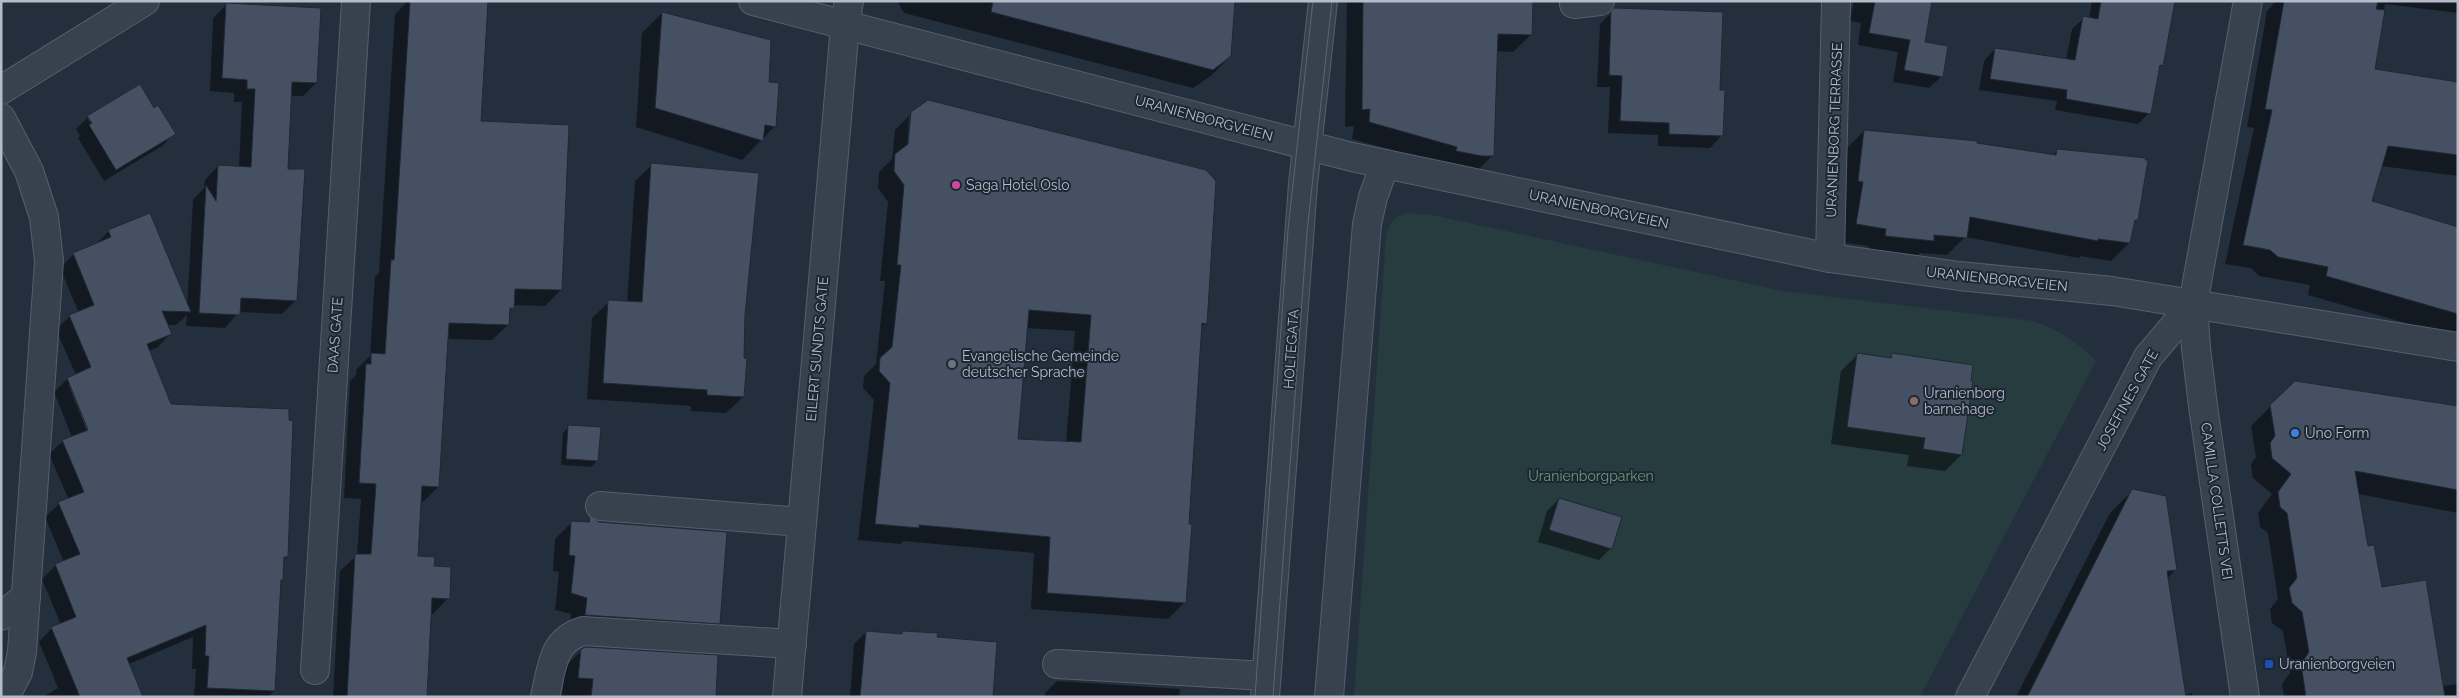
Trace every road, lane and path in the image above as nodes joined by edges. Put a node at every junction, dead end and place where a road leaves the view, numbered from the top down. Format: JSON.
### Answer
{"nodes":[{"id":1,"x":145,"y":1,"type":"edge"},
{"id":2,"x":356,"y":1,"type":"edge"},
{"id":3,"x":753,"y":1,"type":"edge"},
{"id":4,"x":1323,"y":1,"type":"edge"},
{"id":5,"x":1836,"y":1,"type":"edge"},
{"id":6,"x":2248,"y":1,"type":"edge"},
{"id":7,"x":847,"y":13,"type":"edge"},
{"id":8,"x":1,"y":90,"type":"edge"},
{"id":9,"x":1,"y":118,"type":"edge"},
{"id":10,"x":1307,"y":145,"type":"junction"},
{"id":11,"x":1385,"y":164,"type":"junction"},
{"id":12,"x":1830,"y":258,"type":"junction"},
{"id":13,"x":2193,"y":304,"type":"junction"},
{"id":14,"x":2458,"y":347,"type":"edge"},
{"id":15,"x":600,"y":506,"type":"dead end"},
{"id":16,"x":802,"y":522,"type":"junction"},
{"id":17,"x":26,"y":597,"type":"junction"},
{"id":18,"x":1,"y":616,"type":"edge"},
{"id":19,"x":792,"y":644,"type":"junction"},
{"id":20,"x":1057,"y":664,"type":"dead end"},
{"id":21,"x":315,"y":670,"type":"dead end"},
{"id":22,"x":1266,"y":686,"type":"edge"},
{"id":23,"x":5,"y":697,"type":"edge"},
{"id":24,"x":545,"y":697,"type":"edge"},
{"id":25,"x":788,"y":697,"type":"edge"},
{"id":26,"x":1329,"y":697,"type":"edge"},
{"id":27,"x":1970,"y":697,"type":"edge"},
{"id":28,"x":2245,"y":697,"type":"edge"}],
"edges":[{"from":1,"to":8,"type":"street"},
{"from":2,"to":21,"type":"street","name":"DAAS GATE"},
{"from":3,"to":7,"type":"street","name":"URANIENBORGVEIEN"},
{"from":4,"to":10,"type":"street","name":"HOLTEGATA"},
{"from":5,"to":12,"type":"street","name":"URANIENBORG TERRASSE"},
{"from":6,"to":13,"type":"street"},
{"from":7,"to":10,"type":"street","name":"URANIENBORGVEIEN"},
{"from":7,"to":16,"type":"street","name":"EILERT SUNDTS GATE"},
{"from":9,"to":17,"type":"street"},
{"from":10,"to":11,"type":"street","name":"URANIENBORGVEIEN"},
{"from":10,"to":22,"type":"street","name":"HOLTEGATA"},
{"from":11,"to":12,"type":"street","name":"URANIENBORGVEIEN"},
{"from":11,"to":26,"type":"street"},
{"from":12,"to":13,"type":"street","name":"URANIENBORGVEIEN"},
{"from":13,"to":14,"type":"street","name":"URANIENBORGVEIEN"},
{"from":13,"to":27,"type":"street","name":"JOSEFINES GATE"},
{"from":13,"to":28,"type":"street","name":"CAMILLA COLLETTS VEI"},
{"from":15,"to":16,"type":"street"},
{"from":16,"to":19,"type":"street","name":"EILERT SUNDTS GATE"},
{"from":17,"to":18,"type":"street"},
{"from":17,"to":23,"type":"street"},
{"from":19,"to":24,"type":"street"},
{"from":19,"to":25,"type":"street","name":"EILERT SUNDTS GATE"},
{"from":20,"to":22,"type":"street"}]}
